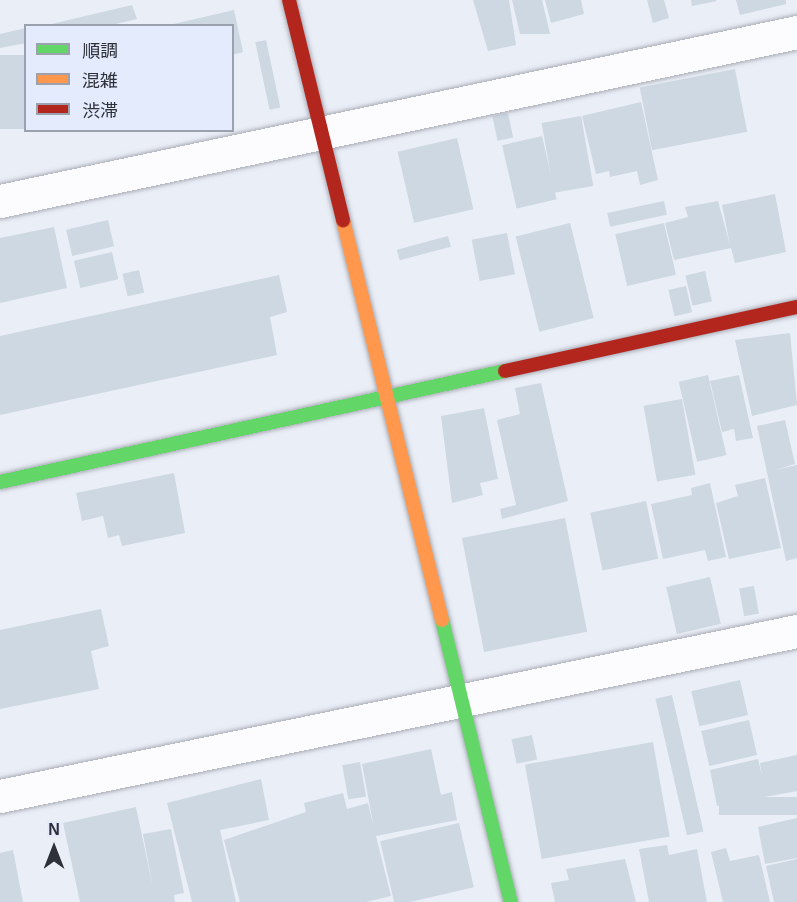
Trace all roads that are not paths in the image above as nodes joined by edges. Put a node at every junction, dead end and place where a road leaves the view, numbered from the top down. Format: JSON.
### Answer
{"nodes":[{"id":1,"x":289,"y":0,"type":"edge"},
{"id":2,"x":797,"y":32,"type":"edge"},
{"id":3,"x":319,"y":132,"type":"junction"},
{"id":4,"x":0,"y":201,"type":"edge"},
{"id":5,"x":797,"y":307,"type":"edge"},
{"id":6,"x":386,"y":399,"type":"junction"},
{"id":7,"x":0,"y":483,"type":"edge"},
{"id":8,"x":797,"y":631,"type":"edge"},
{"id":9,"x":462,"y":703,"type":"junction"},
{"id":10,"x":0,"y":796,"type":"edge"},
{"id":11,"x":511,"y":902,"type":"edge"}],
"edges":[{"from":1,"to":3,"type":"street"},
{"from":2,"to":3,"type":"street"},
{"from":3,"to":4,"type":"street"},
{"from":3,"to":6,"type":"street"},
{"from":5,"to":6,"type":"street"},
{"from":6,"to":7,"type":"street"},
{"from":6,"to":9,"type":"street"},
{"from":8,"to":9,"type":"street"},
{"from":9,"to":10,"type":"street"},
{"from":9,"to":11,"type":"street"}]}
